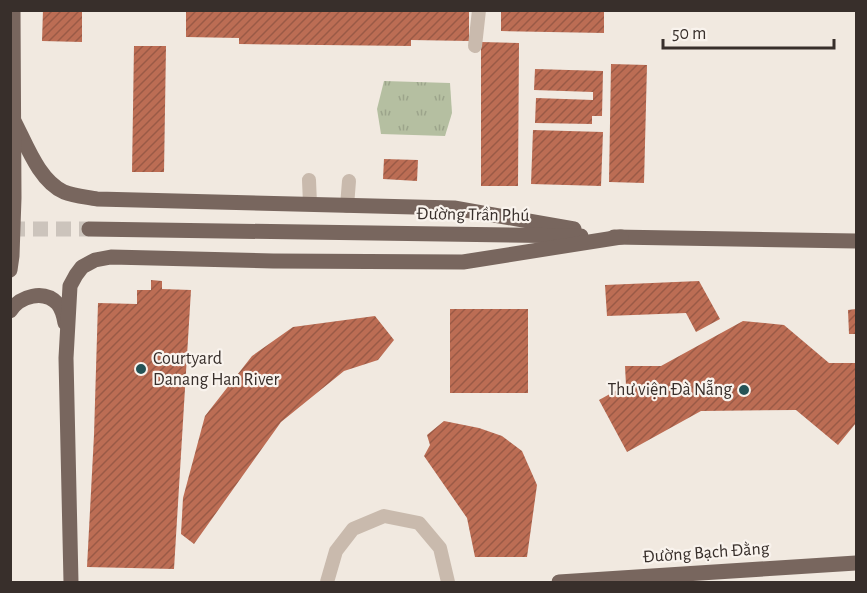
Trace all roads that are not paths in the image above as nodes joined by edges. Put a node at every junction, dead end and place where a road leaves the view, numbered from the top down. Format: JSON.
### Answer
{"nodes":[{"id":1,"x":14,"y":10,"type":"edge"},
{"id":2,"x":479,"y":10,"type":"edge"},
{"id":3,"x":475,"y":46,"type":"dead end"},
{"id":4,"x":13,"y":119,"type":"junction"},
{"id":5,"x":309,"y":180,"type":"dead end"},
{"id":6,"x":349,"y":181,"type":"dead end"},
{"id":7,"x":310,"y":204,"type":"junction"},
{"id":8,"x":347,"y":206,"type":"junction"},
{"id":9,"x":89,"y":229,"type":"tunnel mouth"},
{"id":10,"x":621,"y":237,"type":"junction"},
{"id":11,"x":856,"y":241,"type":"edge"},
{"id":12,"x":10,"y":270,"type":"edge"},
{"id":13,"x":10,"y":311,"type":"edge"},
{"id":14,"x":66,"y":358,"type":"junction"},
{"id":15,"x":856,"y":563,"type":"edge"},
{"id":16,"x":71,"y":582,"type":"edge"},
{"id":17,"x":327,"y":582,"type":"edge"},
{"id":18,"x":448,"y":582,"type":"edge"},
{"id":19,"x":559,"y":582,"type":"edge"}],
"edges":[{"from":1,"to":4,"type":"main road"},
{"from":2,"to":3,"type":"lane"},
{"from":4,"to":7,"type":"main road"},
{"from":4,"to":12,"type":"main road"},
{"from":5,"to":7,"type":"lane"},
{"from":6,"to":8,"type":"lane"},
{"from":7,"to":8,"type":"main road"},
{"from":8,"to":10,"type":"main road"},
{"from":9,"to":10,"type":"main road","name":"Đường Trần Phú"},
{"from":10,"to":11,"type":"main road","name":"Đường Trần Phú"},
{"from":10,"to":14,"type":"main road"},
{"from":13,"to":14,"type":"main road"},
{"from":14,"to":16,"type":"main road"},
{"from":15,"to":19,"type":"main road","name":"Đường Bạch Đằng"},
{"from":17,"to":18,"type":"lane"}]}
